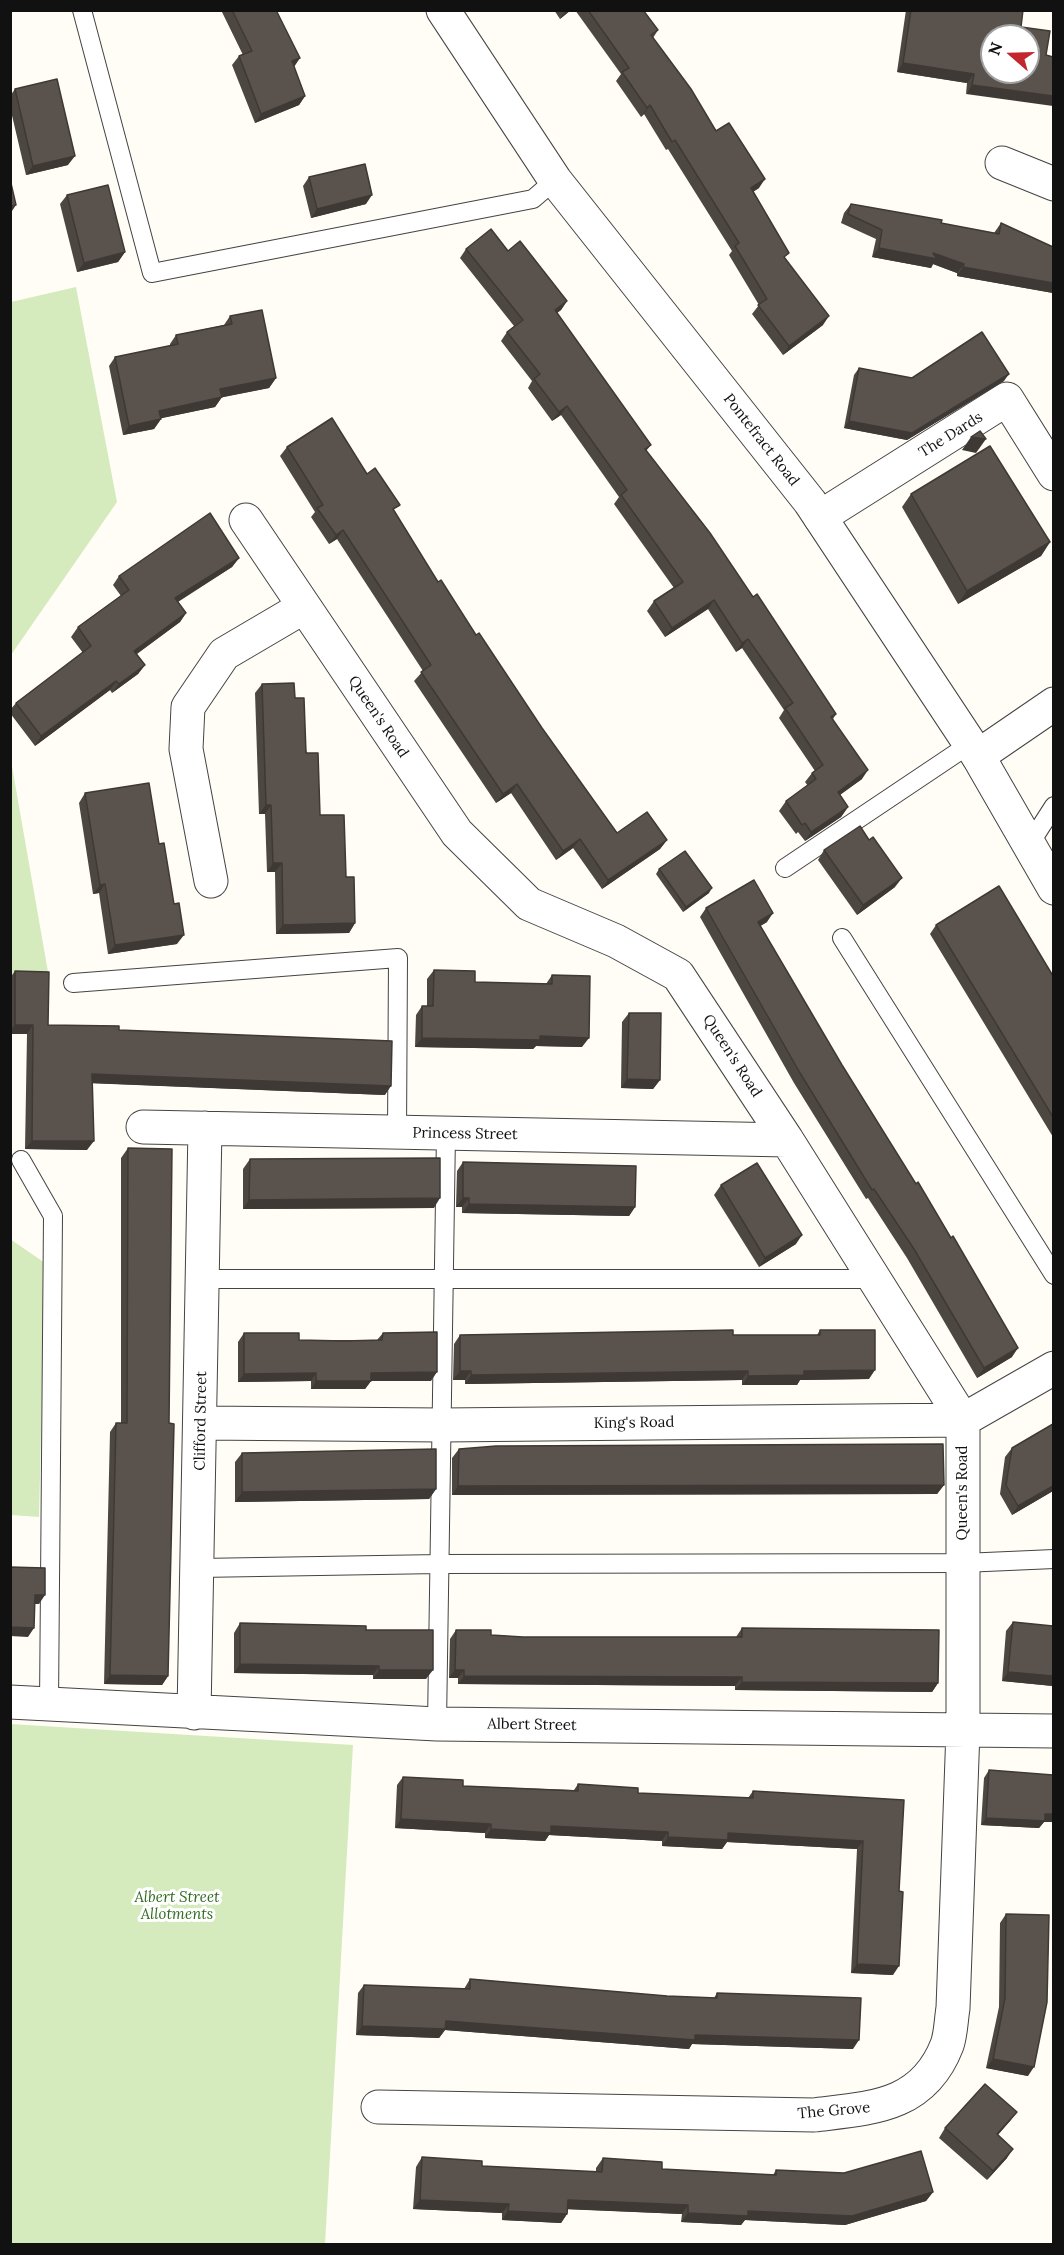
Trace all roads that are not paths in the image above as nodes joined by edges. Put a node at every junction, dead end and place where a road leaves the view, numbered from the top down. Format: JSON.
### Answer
{"nodes":[{"id":1,"x":82,"y":10,"type":"edge"},
{"id":2,"x":443,"y":10,"type":"edge"},
{"id":3,"x":1002,"y":163,"type":"dead end"},
{"id":4,"x":555,"y":180,"type":"junction"},
{"id":5,"x":1053,"y":184,"type":"edge"},
{"id":6,"x":1053,"y":474,"type":"edge"},
{"id":7,"x":820,"y":517,"type":"junction"},
{"id":8,"x":246,"y":520,"type":"dead end"},
{"id":9,"x":304,"y":607,"type":"junction"},
{"id":10,"x":1053,"y":704,"type":"edge"},
{"id":11,"x":974,"y":750,"type":"junction"},
{"id":12,"x":1053,"y":806,"type":"edge"},
{"id":13,"x":1029,"y":845,"type":"junction"},
{"id":14,"x":786,"y":868,"type":"dead end"},
{"id":15,"x":211,"y":881,"type":"dead end"},
{"id":16,"x":1053,"y":888,"type":"edge"},
{"id":17,"x":842,"y":938,"type":"dead end"},
{"id":18,"x":73,"y":983,"type":"dead end"},
{"id":19,"x":143,"y":1127,"type":"dead end"},
{"id":20,"x":205,"y":1128,"type":"junction"},
{"id":21,"x":398,"y":1132,"type":"junction"},
{"id":22,"x":446,"y":1133,"type":"junction"},
{"id":23,"x":787,"y":1140,"type":"junction"},
{"id":24,"x":21,"y":1160,"type":"dead end"},
{"id":25,"x":1053,"y":1275,"type":"edge"},
{"id":26,"x":444,"y":1278,"type":"junction"},
{"id":27,"x":202,"y":1279,"type":"junction"},
{"id":28,"x":873,"y":1279,"type":"junction"},
{"id":29,"x":1053,"y":1368,"type":"edge"},
{"id":30,"x":963,"y":1420,"type":"junction"},
{"id":31,"x":201,"y":1423,"type":"junction"},
{"id":32,"x":442,"y":1425,"type":"junction"},
{"id":33,"x":1053,"y":1559,"type":"edge"},
{"id":34,"x":963,"y":1563,"type":"junction"},
{"id":35,"x":440,"y":1564,"type":"junction"},
{"id":36,"x":199,"y":1568,"type":"junction"},
{"id":37,"x":10,"y":1702,"type":"edge"},
{"id":38,"x":49,"y":1704,"type":"junction"},
{"id":39,"x":194,"y":1713,"type":"junction"},
{"id":40,"x":437,"y":1724,"type":"junction"},
{"id":41,"x":963,"y":1730,"type":"junction"},
{"id":42,"x":1053,"y":1731,"type":"edge"},
{"id":43,"x":378,"y":2107,"type":"dead end"}],
"edges":[{"from":1,"to":4,"type":"lane"},
{"from":2,"to":4,"type":"street","name":"Pontefract Road"},
{"from":3,"to":5,"type":"street"},
{"from":4,"to":7,"type":"street","name":"Pontefract Road"},
{"from":6,"to":7,"type":"street","name":"The Dards"},
{"from":7,"to":11,"type":"street","name":"Pontefract Road"},
{"from":8,"to":9,"type":"street","name":"Queen's Road"},
{"from":9,"to":15,"type":"street"},
{"from":9,"to":23,"type":"street","name":"Queen's Road"},
{"from":10,"to":11,"type":"street"},
{"from":11,"to":13,"type":"street","name":"Pontefract Road"},
{"from":11,"to":14,"type":"lane"},
{"from":12,"to":13,"type":"lane"},
{"from":13,"to":16,"type":"street","name":"Pontefract Road"},
{"from":17,"to":25,"type":"lane"},
{"from":18,"to":21,"type":"lane"},
{"from":19,"to":20,"type":"street","name":"Princess Street"},
{"from":20,"to":21,"type":"street","name":"Princess Street"},
{"from":20,"to":27,"type":"street","name":"Clifford Street"},
{"from":21,"to":22,"type":"street","name":"Princess Street"},
{"from":22,"to":23,"type":"street","name":"Princess Street"},
{"from":22,"to":26,"type":"lane"},
{"from":23,"to":28,"type":"street","name":"Queen's Road"},
{"from":24,"to":38,"type":"lane"},
{"from":26,"to":27,"type":"lane"},
{"from":26,"to":28,"type":"lane"},
{"from":26,"to":32,"type":"lane"},
{"from":27,"to":31,"type":"street","name":"Clifford Street"},
{"from":28,"to":30,"type":"street","name":"Queen's Road"},
{"from":29,"to":30,"type":"street","name":"King's Road"},
{"from":30,"to":32,"type":"street","name":"King's Road"},
{"from":30,"to":34,"type":"street","name":"Queen's Road"},
{"from":31,"to":32,"type":"street","name":"King's Road"},
{"from":31,"to":36,"type":"street","name":"Clifford Street"},
{"from":32,"to":35,"type":"lane"},
{"from":33,"to":34,"type":"lane"},
{"from":34,"to":35,"type":"lane"},
{"from":34,"to":41,"type":"street","name":"Queen's Road"},
{"from":35,"to":36,"type":"lane"},
{"from":35,"to":40,"type":"lane"},
{"from":36,"to":39,"type":"street","name":"Clifford Street"},
{"from":37,"to":38,"type":"street","name":"Albert Street"},
{"from":38,"to":39,"type":"street","name":"Albert Street"},
{"from":39,"to":40,"type":"street","name":"Albert Street"},
{"from":40,"to":41,"type":"street","name":"Albert Street"},
{"from":41,"to":42,"type":"street","name":"Albert Street"},
{"from":41,"to":43,"type":"street","name":"The Grove"}]}
